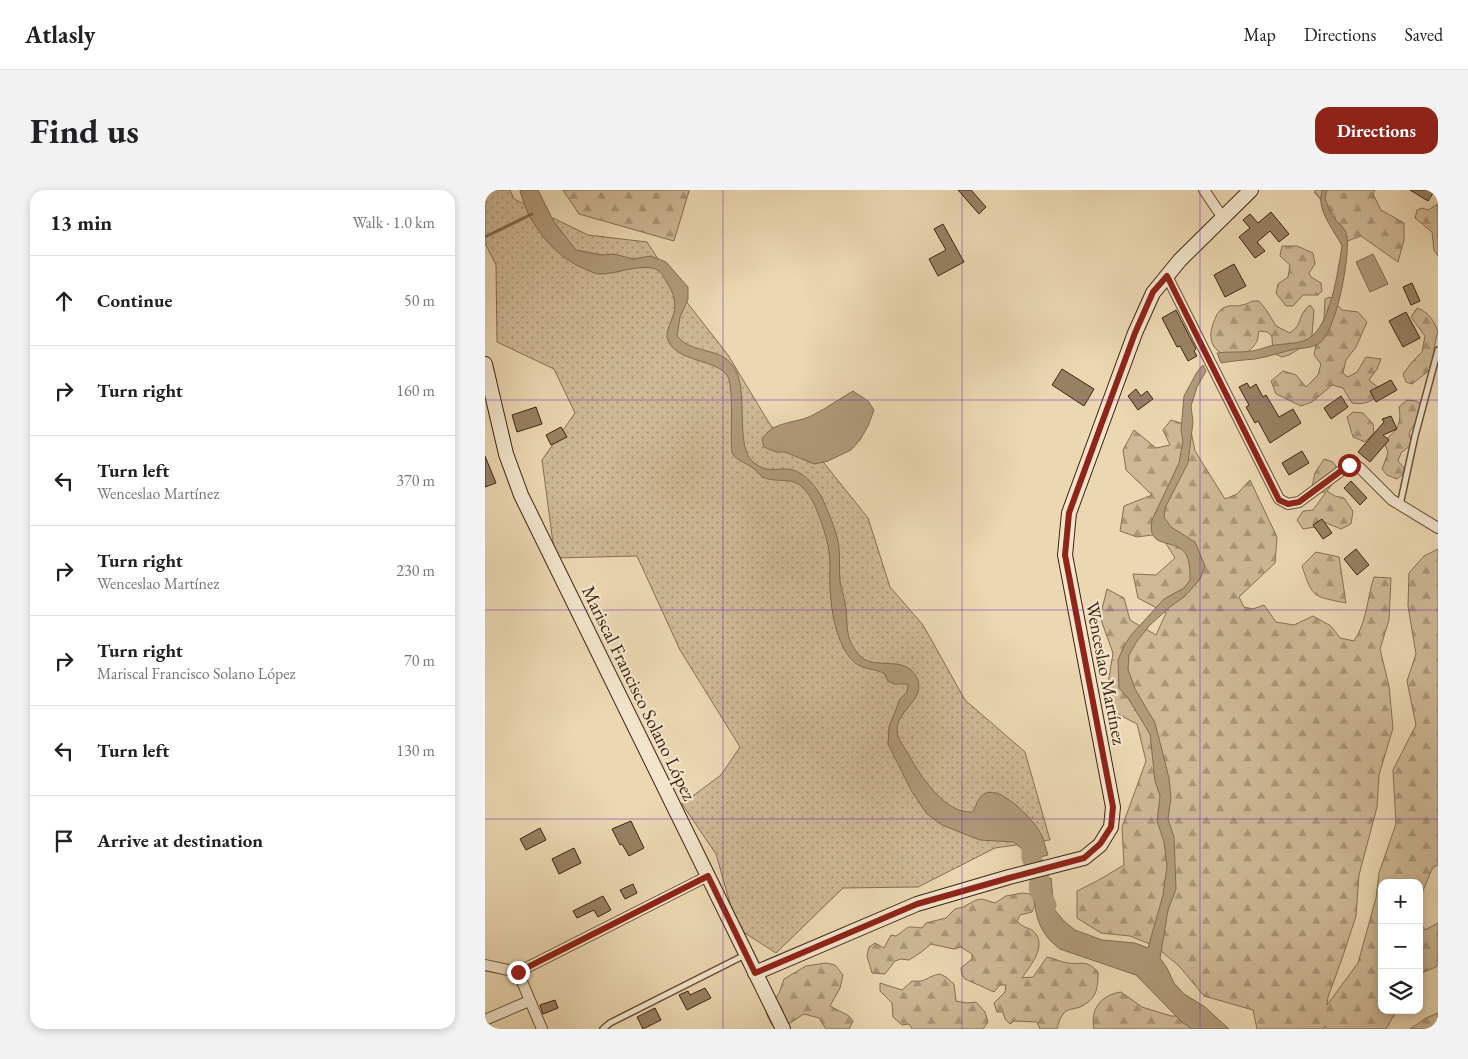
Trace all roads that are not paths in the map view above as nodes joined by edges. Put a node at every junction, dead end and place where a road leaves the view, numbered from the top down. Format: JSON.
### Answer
{"nodes":[{"id":1,"x":1204,"y":190,"type":"edge"},
{"id":2,"x":1251,"y":190,"type":"edge"},
{"id":3,"x":1223,"y":218,"type":"junction"},
{"id":4,"x":1167,"y":276,"type":"junction"},
{"id":5,"x":1438,"y":350,"type":"edge"},
{"id":6,"x":485,"y":364,"type":"edge"},
{"id":7,"x":1400,"y":505,"type":"junction"},
{"id":8,"x":1438,"y":528,"type":"edge"},
{"id":9,"x":708,"y":876,"type":"junction"},
{"id":10,"x":746,"y":954,"type":"junction"},
{"id":11,"x":485,"y":965,"type":"edge"},
{"id":12,"x":518,"y":972,"type":"junction"},
{"id":13,"x":755,"y":973,"type":"junction"},
{"id":14,"x":529,"y":1001,"type":"junction"},
{"id":15,"x":485,"y":1020,"type":"edge"},
{"id":16,"x":542,"y":1029,"type":"edge"},
{"id":17,"x":603,"y":1029,"type":"edge"},
{"id":18,"x":783,"y":1029,"type":"edge"}],
"edges":[{"from":1,"to":3,"type":"street"},
{"from":2,"to":3,"type":"main road","name":"Wenceslao Martínez"},
{"from":3,"to":4,"type":"main road","name":"Wenceslao Martínez"},
{"from":4,"to":7,"type":"street"},
{"from":4,"to":13,"type":"main road","name":"Wenceslao Martínez"},
{"from":5,"to":7,"type":"lane"},
{"from":6,"to":9,"type":"main road","name":"Mariscal Francisco Solano López"},
{"from":7,"to":8,"type":"street"},
{"from":9,"to":10,"type":"main road","name":"Mariscal Francisco Solano López"},
{"from":9,"to":12,"type":"street"},
{"from":10,"to":13,"type":"main road","name":"Mariscal Francisco Solano López"},
{"from":10,"to":17,"type":"lane"},
{"from":11,"to":12,"type":"street"},
{"from":12,"to":14,"type":"street"},
{"from":13,"to":18,"type":"main road","name":"Mariscal Francisco Solano López"},
{"from":14,"to":15,"type":"street"},
{"from":14,"to":16,"type":"street"}]}
